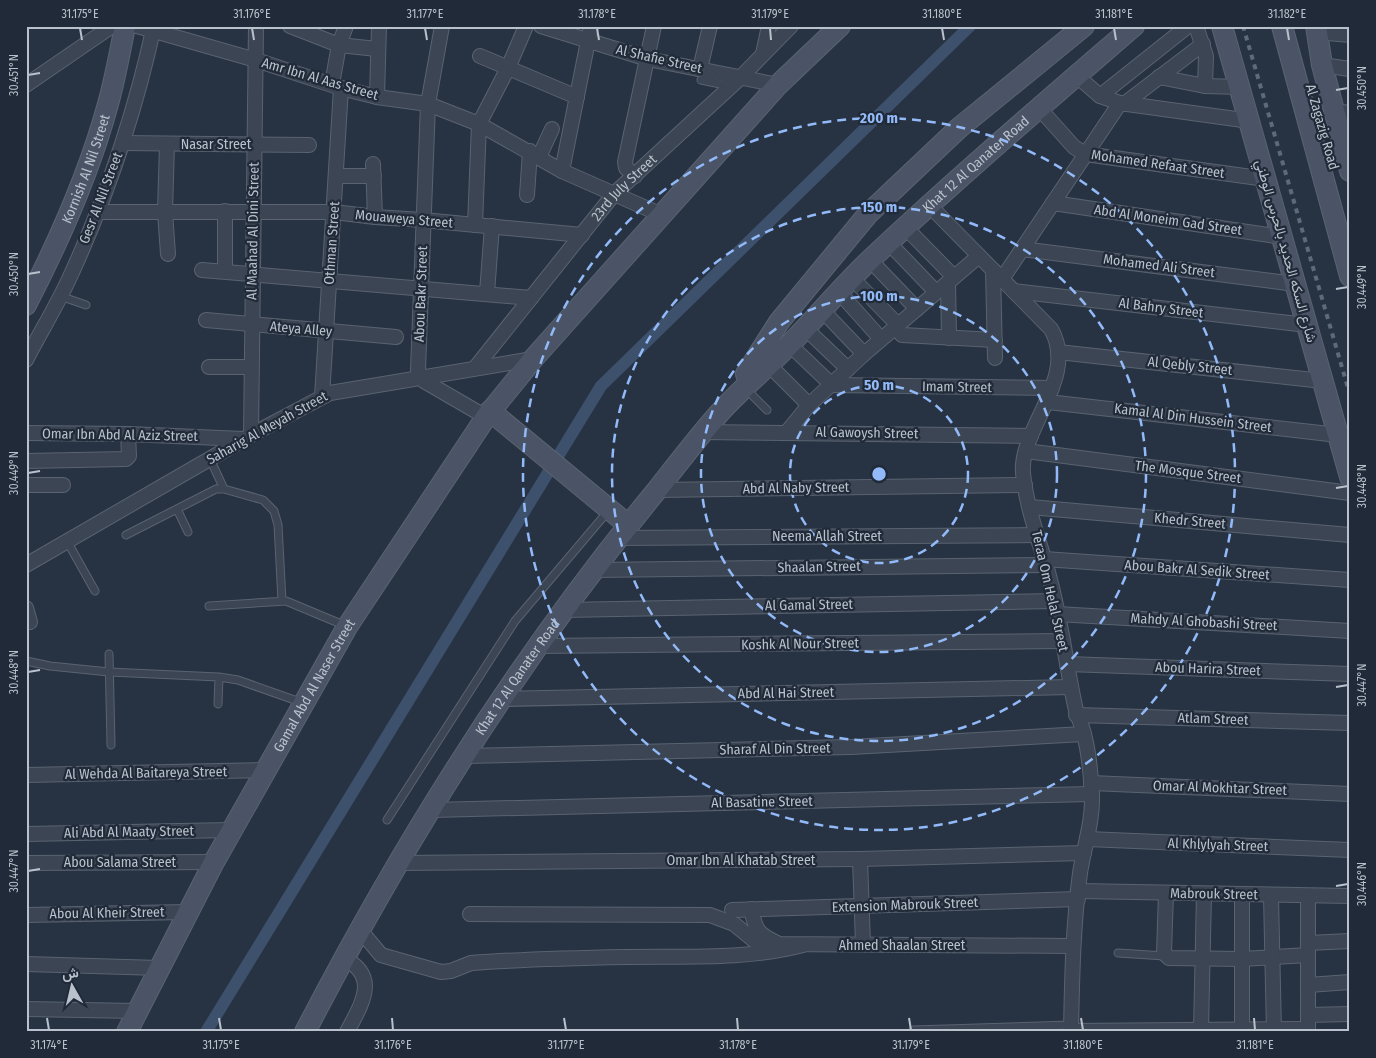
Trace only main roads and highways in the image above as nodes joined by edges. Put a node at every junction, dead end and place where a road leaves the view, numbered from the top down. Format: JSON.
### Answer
{"nodes":[{"id":1,"x":113,"y":26,"type":"edge"},
{"id":2,"x":126,"y":26,"type":"edge"},
{"id":3,"x":840,"y":26,"type":"edge"},
{"id":4,"x":1084,"y":26,"type":"edge"},
{"id":5,"x":1100,"y":26,"type":"edge"},
{"id":6,"x":1119,"y":26,"type":"edge"},
{"id":7,"x":1134,"y":26,"type":"edge"},
{"id":8,"x":1222,"y":26,"type":"edge"},
{"id":9,"x":1282,"y":26,"type":"edge"},
{"id":10,"x":1293,"y":26,"type":"edge"},
{"id":11,"x":1316,"y":29,"type":"edge"},
{"id":12,"x":823,"y":36,"type":"edge"},
{"id":13,"x":1342,"y":112,"type":"edge"},
{"id":14,"x":1347,"y":149,"type":"edge"},
{"id":15,"x":1350,"y":171,"type":"edge"},
{"id":16,"x":912,"y":204,"type":"junction"},
{"id":17,"x":1350,"y":227,"type":"edge"},
{"id":18,"x":26,"y":275,"type":"edge"},
{"id":19,"x":1350,"y":276,"type":"edge"},
{"id":20,"x":26,"y":305,"type":"edge"},
{"id":21,"x":755,"y":373,"type":"junction"},
{"id":22,"x":488,"y":414,"type":"junction"},
{"id":23,"x":1350,"y":477,"type":"edge"},
{"id":24,"x":622,"y":531,"type":"junction"},
{"id":25,"x":127,"y":1032,"type":"edge"},
{"id":26,"x":305,"y":1032,"type":"edge"}],
"edges":[{"from":1,"to":18,"type":"main road","name":"Kornish Al Nil Street"},
{"from":2,"to":20,"type":"main road","name":"Kornish Al Nil Street"},
{"from":3,"to":12,"type":"main road"},
{"from":4,"to":21,"type":"main road","name":"Khat 12 Al Qanater Road"},
{"from":5,"to":16,"type":"main road"},
{"from":6,"to":16,"type":"main road"},
{"from":7,"to":16,"type":"main road","name":"Khat 12 Al Qanater Road"},
{"from":8,"to":23,"type":"main road","name":"شارع السكه الحديد بالحرس الوطني"},
{"from":9,"to":19,"type":"main road"},
{"from":10,"to":17,"type":"main road","name":"Al Zagazig Road"},
{"from":11,"to":13,"type":"main road","name":"Al Zagazig Road"},
{"from":12,"to":22,"type":"main road","name":"Gamal Abd Al Naser Street"},
{"from":13,"to":14,"type":"main road","name":"Al Zagazig Road"},
{"from":14,"to":15,"type":"main road","name":"Al Zagazig Road"},
{"from":16,"to":21,"type":"main road"},
{"from":16,"to":21,"type":"main road","name":"Khat 12 Al Qanater Road"},
{"from":21,"to":24,"type":"main road","name":"Khat 12 Al Qanater Road"},
{"from":22,"to":24,"type":"main road"},
{"from":22,"to":25,"type":"main road","name":"Gamal Abd Al Naser Street"},
{"from":24,"to":26,"type":"main road","name":"Khat 12 Al Qanater Road"}]}
